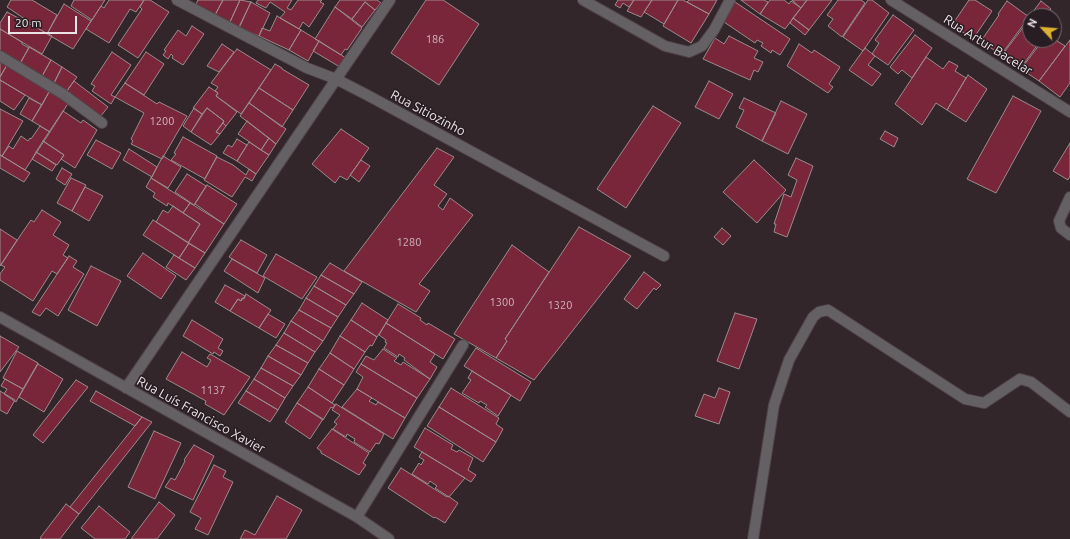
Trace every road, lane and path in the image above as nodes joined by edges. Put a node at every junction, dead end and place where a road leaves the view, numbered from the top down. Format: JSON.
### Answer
{"nodes":[{"id":1,"x":177,"y":0,"type":"edge"},
{"id":2,"x":390,"y":0,"type":"edge"},
{"id":3,"x":583,"y":0,"type":"edge"},
{"id":4,"x":730,"y":0,"type":"edge"},
{"id":5,"x":891,"y":0,"type":"edge"},
{"id":6,"x":0,"y":56,"type":"edge"},
{"id":7,"x":336,"y":79,"type":"junction"},
{"id":8,"x":1070,"y":112,"type":"edge"},
{"id":9,"x":102,"y":123,"type":"dead end"},
{"id":10,"x":1070,"y":197,"type":"edge"},
{"id":11,"x":1070,"y":235,"type":"edge"},
{"id":12,"x":664,"y":256,"type":"dead end"},
{"id":13,"x":0,"y":317,"type":"edge"},
{"id":14,"x":463,"y":345,"type":"dead end"},
{"id":15,"x":126,"y":388,"type":"junction"},
{"id":16,"x":1070,"y":412,"type":"edge"},
{"id":17,"x":357,"y":517,"type":"junction"},
{"id":18,"x":389,"y":539,"type":"edge"},
{"id":19,"x":753,"y":539,"type":"edge"}],
"edges":[{"from":1,"to":7,"type":"street","name":"Rua Sitiozinho"},
{"from":2,"to":7,"type":"street"},
{"from":3,"to":4,"type":"street"},
{"from":5,"to":8,"type":"street","name":"Rua Artur Bacelar"},
{"from":6,"to":9,"type":"street"},
{"from":7,"to":12,"type":"street","name":"Rua Sitiozinho"},
{"from":7,"to":15,"type":"street"},
{"from":10,"to":11,"type":"street"},
{"from":13,"to":15,"type":"street","name":"Rua Luís Francisco Xavier"},
{"from":14,"to":17,"type":"street"},
{"from":15,"to":17,"type":"street","name":"Rua Luís Francisco Xavier"},
{"from":16,"to":19,"type":"street"},
{"from":17,"to":18,"type":"street","name":"Rua Luís Francisco Xavier"}]}
